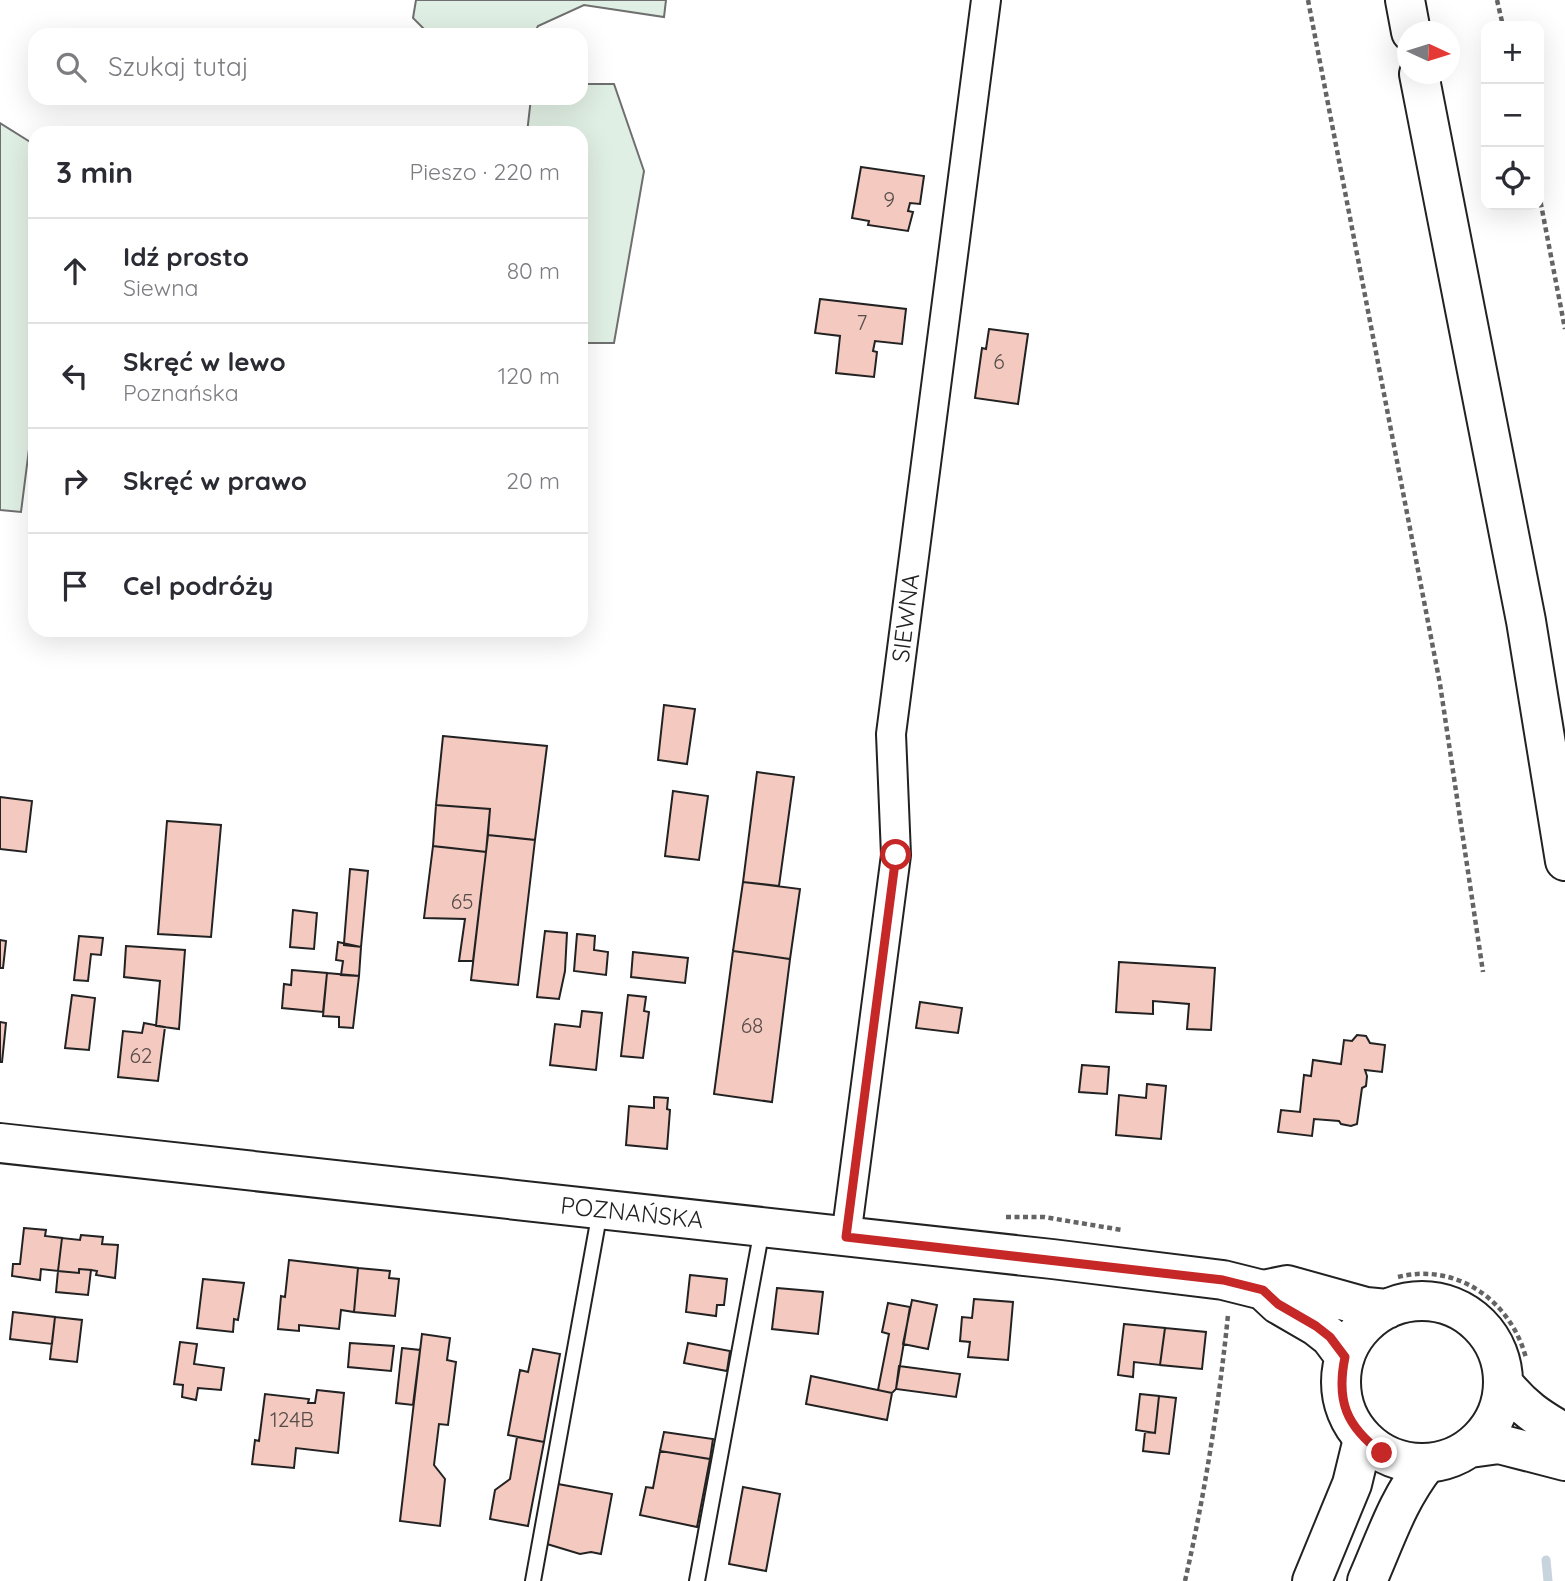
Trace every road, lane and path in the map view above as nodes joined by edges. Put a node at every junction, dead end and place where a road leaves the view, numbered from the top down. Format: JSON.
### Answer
{"nodes":[{"id":1,"x":986,"y":0,"type":"edge"},
{"id":2,"x":1308,"y":0,"type":"edge"},
{"id":3,"x":1405,"y":0,"type":"edge"},
{"id":4,"x":1497,"y":0,"type":"edge"},
{"id":5,"x":1409,"y":21,"type":"edge"},
{"id":6,"x":1502,"y":21,"type":"edge"},
{"id":7,"x":1421,"y":84,"type":"edge"},
{"id":8,"x":1542,"y":210,"type":"edge"},
{"id":9,"x":1565,"y":329,"type":"edge"},
{"id":10,"x":1565,"y":862,"type":"edge"},
{"id":11,"x":1483,"y":972,"type":"dead end"},
{"id":12,"x":0,"y":1143,"type":"edge"},
{"id":13,"x":600,"y":1209,"type":"junction"},
{"id":14,"x":763,"y":1227,"type":"junction"},
{"id":15,"x":846,"y":1237,"type":"junction"},
{"id":16,"x":1248,"y":1286,"type":"junction"},
{"id":17,"x":1387,"y":1309,"type":"junction"},
{"id":18,"x":1345,"y":1357,"type":"junction"},
{"id":19,"x":1503,"y":1383,"type":"junction"},
{"id":20,"x":1565,"y":1433,"type":"edge"},
{"id":21,"x":1363,"y":1439,"type":"junction"},
{"id":22,"x":1470,"y":1448,"type":"junction"},
{"id":23,"x":1565,"y":1461,"type":"edge"},
{"id":24,"x":1426,"y":1464,"type":"junction"},
{"id":25,"x":533,"y":1581,"type":"edge"},
{"id":26,"x":697,"y":1581,"type":"edge"},
{"id":27,"x":1185,"y":1581,"type":"edge"},
{"id":28,"x":1312,"y":1581,"type":"edge"},
{"id":29,"x":1367,"y":1581,"type":"edge"}],
"edges":[{"from":1,"to":15,"type":"street","name":"SIEWNA"},
{"from":2,"to":11,"type":"path"},
{"from":3,"to":5,"type":"main road"},
{"from":4,"to":6,"type":"path"},
{"from":7,"to":10,"type":"main road"},
{"from":8,"to":9,"type":"path"},
{"from":12,"to":13,"type":"main road","name":"POZNAŃSKA"},
{"from":13,"to":14,"type":"main road","name":"POZNAŃSKA"},
{"from":13,"to":25,"type":"lane"},
{"from":14,"to":15,"type":"main road","name":"POZNAŃSKA"},
{"from":14,"to":26,"type":"lane"},
{"from":15,"to":16,"type":"main road","name":"POZNAŃSKA"},
{"from":16,"to":17,"type":"main road","name":"POZNAŃSKA"},
{"from":16,"to":18,"type":"main road"},
{"from":16,"to":27,"type":"path"},
{"from":17,"to":18,"type":"main road"},
{"from":17,"to":19,"type":"main road"},
{"from":18,"to":21,"type":"main road"},
{"from":19,"to":20,"type":"main road"},
{"from":19,"to":22,"type":"main road"},
{"from":21,"to":24,"type":"main road"},
{"from":21,"to":28,"type":"main road"},
{"from":22,"to":23,"type":"main road"},
{"from":22,"to":24,"type":"main road"},
{"from":24,"to":29,"type":"main road"}]}
